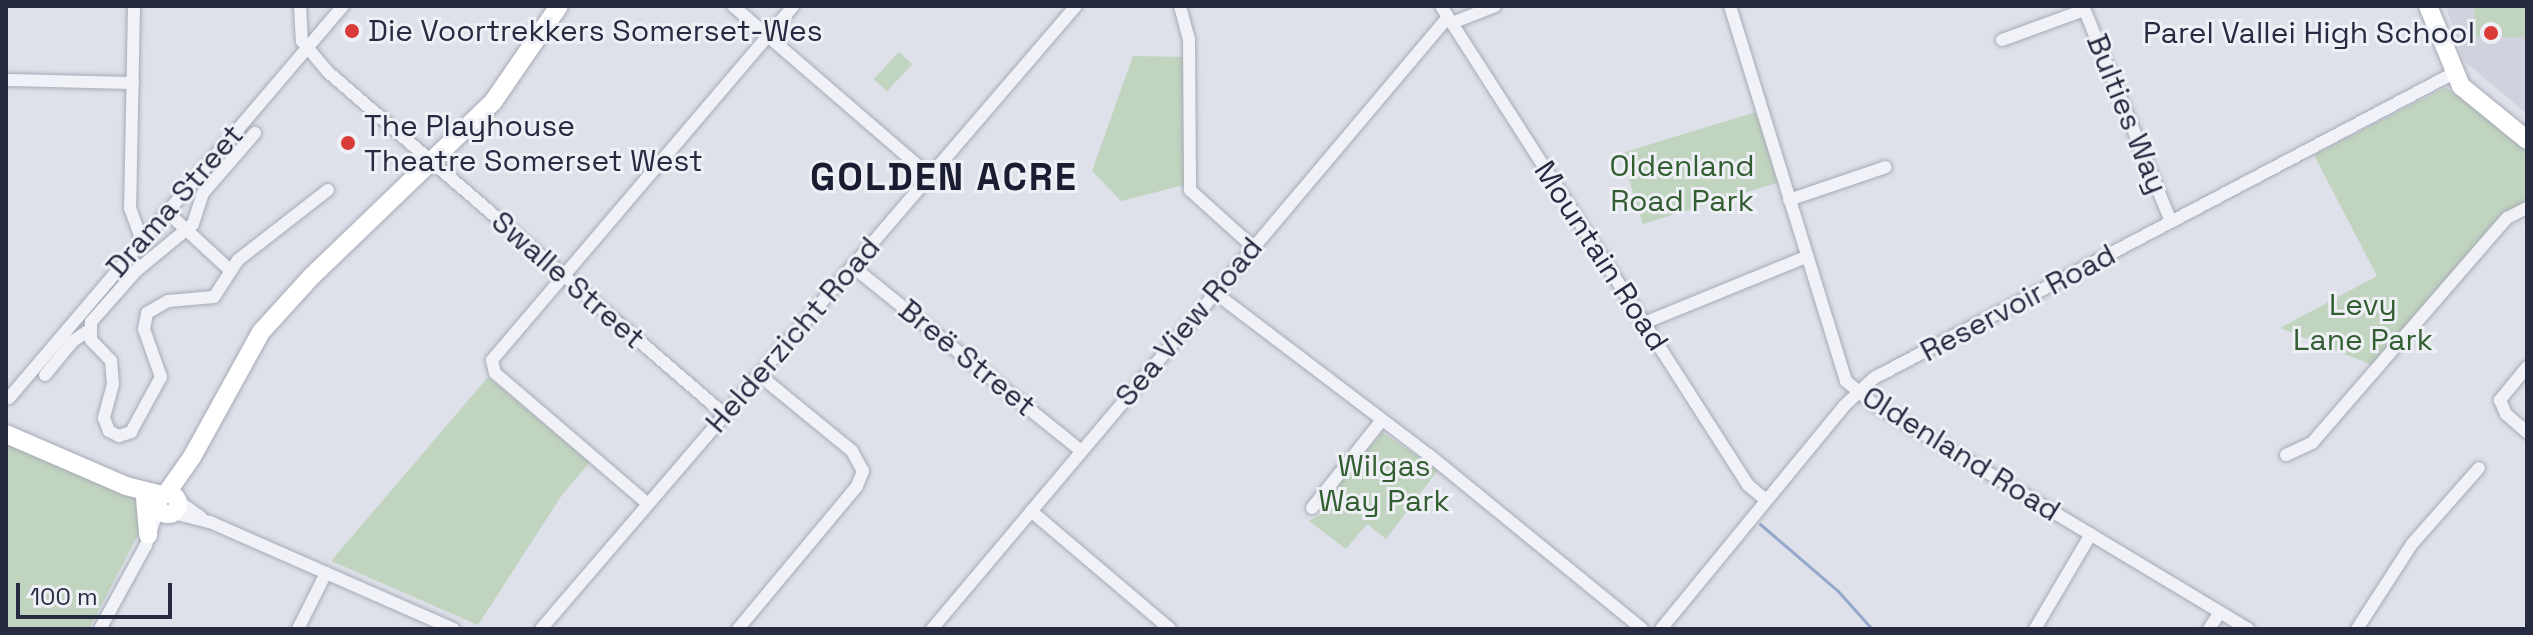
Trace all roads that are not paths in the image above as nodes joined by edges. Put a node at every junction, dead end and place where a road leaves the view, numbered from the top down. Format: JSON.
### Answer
{"nodes":[{"id":1,"x":134,"y":6,"type":"edge"},
{"id":2,"x":300,"y":6,"type":"edge"},
{"id":3,"x":343,"y":6,"type":"edge"},
{"id":4,"x":559,"y":6,"type":"edge"},
{"id":5,"x":733,"y":6,"type":"edge"},
{"id":6,"x":793,"y":6,"type":"edge"},
{"id":7,"x":1180,"y":6,"type":"edge"},
{"id":8,"x":1495,"y":6,"type":"edge"},
{"id":9,"x":1730,"y":6,"type":"edge"},
{"id":10,"x":2428,"y":6,"type":"edge"},
{"id":11,"x":1071,"y":8,"type":"edge"},
{"id":12,"x":2083,"y":8,"type":"edge"},
{"id":13,"x":1447,"y":16,"type":"edge"},
{"id":14,"x":768,"y":36,"type":"junction"},
{"id":15,"x":2002,"y":40,"type":"dead end"},
{"id":16,"x":306,"y":49,"type":"junction"},
{"id":17,"x":2454,"y":73,"type":"junction"},
{"id":18,"x":6,"y":80,"type":"edge"},
{"id":19,"x":133,"y":83,"type":"junction"},
{"id":20,"x":255,"y":133,"type":"dead end"},
{"id":21,"x":2527,"y":140,"type":"edge"},
{"id":22,"x":432,"y":162,"type":"junction"},
{"id":23,"x":1886,"y":167,"type":"dead end"},
{"id":24,"x":930,"y":176,"type":"junction"},
{"id":25,"x":328,"y":190,"type":"dead end"},
{"id":26,"x":1789,"y":200,"type":"junction"},
{"id":27,"x":2527,"y":208,"type":"edge"},
{"id":28,"x":166,"y":211,"type":"junction"},
{"id":29,"x":2171,"y":222,"type":"junction"},
{"id":30,"x":186,"y":230,"type":"junction"},
{"id":31,"x":141,"y":239,"type":"junction"},
{"id":32,"x":1252,"y":246,"type":"junction"},
{"id":33,"x":1806,"y":257,"type":"junction"},
{"id":34,"x":852,"y":266,"type":"junction"},
{"id":35,"x":230,"y":270,"type":"junction"},
{"id":36,"x":562,"y":275,"type":"junction"},
{"id":37,"x":1214,"y":292,"type":"junction"},
{"id":38,"x":1644,"y":323,"type":"junction"},
{"id":39,"x":88,"y":331,"type":"junction"},
{"id":40,"x":2527,"y":367,"type":"edge"},
{"id":41,"x":45,"y":375,"type":"dead end"},
{"id":42,"x":759,"y":375,"type":"junction"},
{"id":43,"x":1859,"y":392,"type":"junction"},
{"id":44,"x":9,"y":398,"type":"dead end"},
{"id":45,"x":725,"y":415,"type":"junction"},
{"id":46,"x":1382,"y":420,"type":"junction"},
{"id":47,"x":2527,"y":432,"type":"edge"},
{"id":48,"x":6,"y":434,"type":"edge"},
{"id":49,"x":1081,"y":451,"type":"junction"},
{"id":50,"x":2286,"y":455,"type":"dead end"},
{"id":51,"x":192,"y":457,"type":"junction"},
{"id":52,"x":2479,"y":468,"type":"dead end"},
{"id":53,"x":1766,"y":500,"type":"junction"},
{"id":54,"x":168,"y":504,"type":"junction"},
{"id":55,"x":648,"y":504,"type":"junction"},
{"id":56,"x":1312,"y":508,"type":"dead end"},
{"id":57,"x":1031,"y":511,"type":"junction"},
{"id":58,"x":207,"y":521,"type":"junction"},
{"id":59,"x":2091,"y":534,"type":"junction"},
{"id":60,"x":147,"y":540,"type":"junction"},
{"id":61,"x":326,"y":573,"type":"junction"},
{"id":62,"x":2220,"y":612,"type":"junction"},
{"id":63,"x":299,"y":626,"type":"edge"},
{"id":64,"x":100,"y":629,"type":"edge"},
{"id":65,"x":315,"y":629,"type":"edge"},
{"id":66,"x":454,"y":629,"type":"edge"},
{"id":67,"x":541,"y":629,"type":"edge"},
{"id":68,"x":738,"y":629,"type":"edge"},
{"id":69,"x":932,"y":629,"type":"edge"},
{"id":70,"x":1170,"y":629,"type":"edge"},
{"id":71,"x":1642,"y":629,"type":"edge"},
{"id":72,"x":1661,"y":629,"type":"edge"},
{"id":73,"x":2035,"y":629,"type":"edge"},
{"id":74,"x":2209,"y":629,"type":"edge"},
{"id":75,"x":2248,"y":629,"type":"edge"},
{"id":76,"x":2357,"y":629,"type":"edge"}],
"edges":[{"from":1,"to":19,"type":"street"},
{"from":2,"to":16,"type":"street"},
{"from":3,"to":16,"type":"street","name":"Drama Street"},
{"from":4,"to":22,"type":"street"},
{"from":5,"to":14,"type":"street"},
{"from":6,"to":14,"type":"street"},
{"from":7,"to":32,"type":"street"},
{"from":8,"to":13,"type":"street","name":"Sea View Road"},
{"from":9,"to":26,"type":"street","name":"Oldenland Road"},
{"from":10,"to":17,"type":"street"},
{"from":11,"to":24,"type":"street","name":"Helderzicht Road"},
{"from":12,"to":15,"type":"street"},
{"from":12,"to":29,"type":"street","name":"Bulties Way"},
{"from":13,"to":32,"type":"street","name":"Sea View Road"},
{"from":13,"to":38,"type":"street","name":"Mountain Road"},
{"from":14,"to":24,"type":"street"},
{"from":14,"to":36,"type":"street"},
{"from":16,"to":22,"type":"street","name":"Swalle Street"},
{"from":16,"to":28,"type":"street","name":"Drama Street"},
{"from":17,"to":21,"type":"street"},
{"from":17,"to":29,"type":"street","name":"Reservoir Road"},
{"from":18,"to":19,"type":"street"},
{"from":19,"to":31,"type":"street"},
{"from":20,"to":30,"type":"street"},
{"from":22,"to":36,"type":"street","name":"Swalle Street"},
{"from":22,"to":51,"type":"street"},
{"from":23,"to":26,"type":"street"},
{"from":24,"to":34,"type":"street","name":"Helderzicht Road"},
{"from":25,"to":35,"type":"street"},
{"from":26,"to":33,"type":"street","name":"Oldenland Road"},
{"from":27,"to":50,"type":"street"},
{"from":28,"to":30,"type":"street"},
{"from":28,"to":31,"type":"street","name":"Drama Street"},
{"from":29,"to":43,"type":"street","name":"Reservoir Road"},
{"from":30,"to":35,"type":"street"},
{"from":30,"to":39,"type":"street"},
{"from":31,"to":44,"type":"street","name":"Drama Street"},
{"from":32,"to":37,"type":"street","name":"Sea View Road"},
{"from":33,"to":38,"type":"street"},
{"from":33,"to":43,"type":"street","name":"Oldenland Road"},
{"from":34,"to":42,"type":"street","name":"Helderzicht Road"},
{"from":34,"to":49,"type":"street","name":"Breë Street"},
{"from":35,"to":39,"type":"street"},
{"from":36,"to":45,"type":"street","name":"Swalle Street"},
{"from":36,"to":55,"type":"street"},
{"from":37,"to":46,"type":"street"},
{"from":37,"to":49,"type":"street","name":"Sea View Road"},
{"from":38,"to":53,"type":"street","name":"Mountain Road"},
{"from":39,"to":41,"type":"street"},
{"from":40,"to":47,"type":"street"},
{"from":42,"to":45,"type":"street","name":"Helderzicht Road"},
{"from":42,"to":68,"type":"street"},
{"from":43,"to":53,"type":"street","name":"Reservoir Road"},
{"from":43,"to":59,"type":"street","name":"Oldenland Road"},
{"from":45,"to":55,"type":"street","name":"Helderzicht Road"},
{"from":46,"to":56,"type":"street"},
{"from":46,"to":71,"type":"street"},
{"from":48,"to":54,"type":"street"},
{"from":49,"to":57,"type":"street","name":"Sea View Road"},
{"from":51,"to":54,"type":"street"},
{"from":51,"to":54,"type":"street"},
{"from":52,"to":76,"type":"street"},
{"from":53,"to":72,"type":"street","name":"Reservoir Road"},
{"from":54,"to":58,"type":"street"},
{"from":54,"to":58,"type":"street"},
{"from":54,"to":60,"type":"street"},
{"from":54,"to":60,"type":"street"},
{"from":55,"to":67,"type":"street","name":"Helderzicht Road"},
{"from":57,"to":69,"type":"street","name":"Sea View Road"},
{"from":57,"to":70,"type":"street"},
{"from":58,"to":61,"type":"street"},
{"from":59,"to":62,"type":"street","name":"Oldenland Road"},
{"from":59,"to":73,"type":"street"},
{"from":60,"to":64,"type":"street"},
{"from":61,"to":63,"type":"street"},
{"from":61,"to":66,"type":"street"},
{"from":62,"to":74,"type":"street"},
{"from":62,"to":75,"type":"street","name":"Oldenland Road"},
{"from":63,"to":65,"type":"street"}]}
